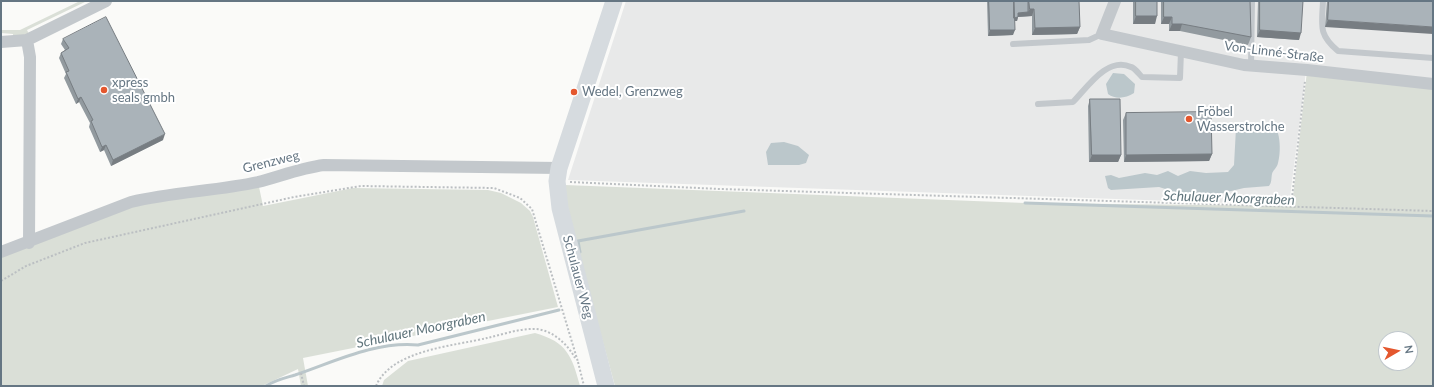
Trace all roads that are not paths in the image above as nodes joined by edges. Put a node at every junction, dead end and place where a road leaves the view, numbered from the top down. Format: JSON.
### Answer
{"nodes":[{"id":1,"x":106,"y":1,"type":"edge"},
{"id":2,"x":614,"y":1,"type":"edge"},
{"id":3,"x":1114,"y":1,"type":"edge"},
{"id":4,"x":1252,"y":1,"type":"edge"},
{"id":5,"x":1323,"y":1,"type":"edge"},
{"id":6,"x":1102,"y":34,"type":"junction"},
{"id":7,"x":27,"y":40,"type":"junction"},
{"id":8,"x":1,"y":42,"type":"edge"},
{"id":9,"x":1013,"y":44,"type":"dead end"},
{"id":10,"x":1181,"y":51,"type":"junction"},
{"id":11,"x":1433,"y":58,"type":"edge"},
{"id":12,"x":1252,"y":66,"type":"junction"},
{"id":13,"x":1433,"y":84,"type":"edge"},
{"id":14,"x":1038,"y":104,"type":"dead end"},
{"id":15,"x":558,"y":174,"type":"junction"},
{"id":16,"x":29,"y":242,"type":"junction"},
{"id":17,"x":1,"y":252,"type":"edge"},
{"id":18,"x":606,"y":386,"type":"edge"}],
"edges":[{"from":1,"to":7,"type":"street"},
{"from":2,"to":15,"type":"street"},
{"from":3,"to":6,"type":"street"},
{"from":4,"to":12,"type":"lane"},
{"from":5,"to":11,"type":"lane"},
{"from":6,"to":9,"type":"lane"},
{"from":6,"to":10,"type":"street","name":"Von-Linné-Straße"},
{"from":7,"to":8,"type":"street"},
{"from":7,"to":16,"type":"street"},
{"from":10,"to":12,"type":"street","name":"Von-Linné-Straße"},
{"from":10,"to":14,"type":"lane"},
{"from":12,"to":13,"type":"street","name":"Von-Linné-Straße"},
{"from":15,"to":16,"type":"street","name":"Grenzweg"},
{"from":15,"to":18,"type":"street","name":"Schulauer Weg"},
{"from":16,"to":17,"type":"street","name":"Grenzweg"}]}
